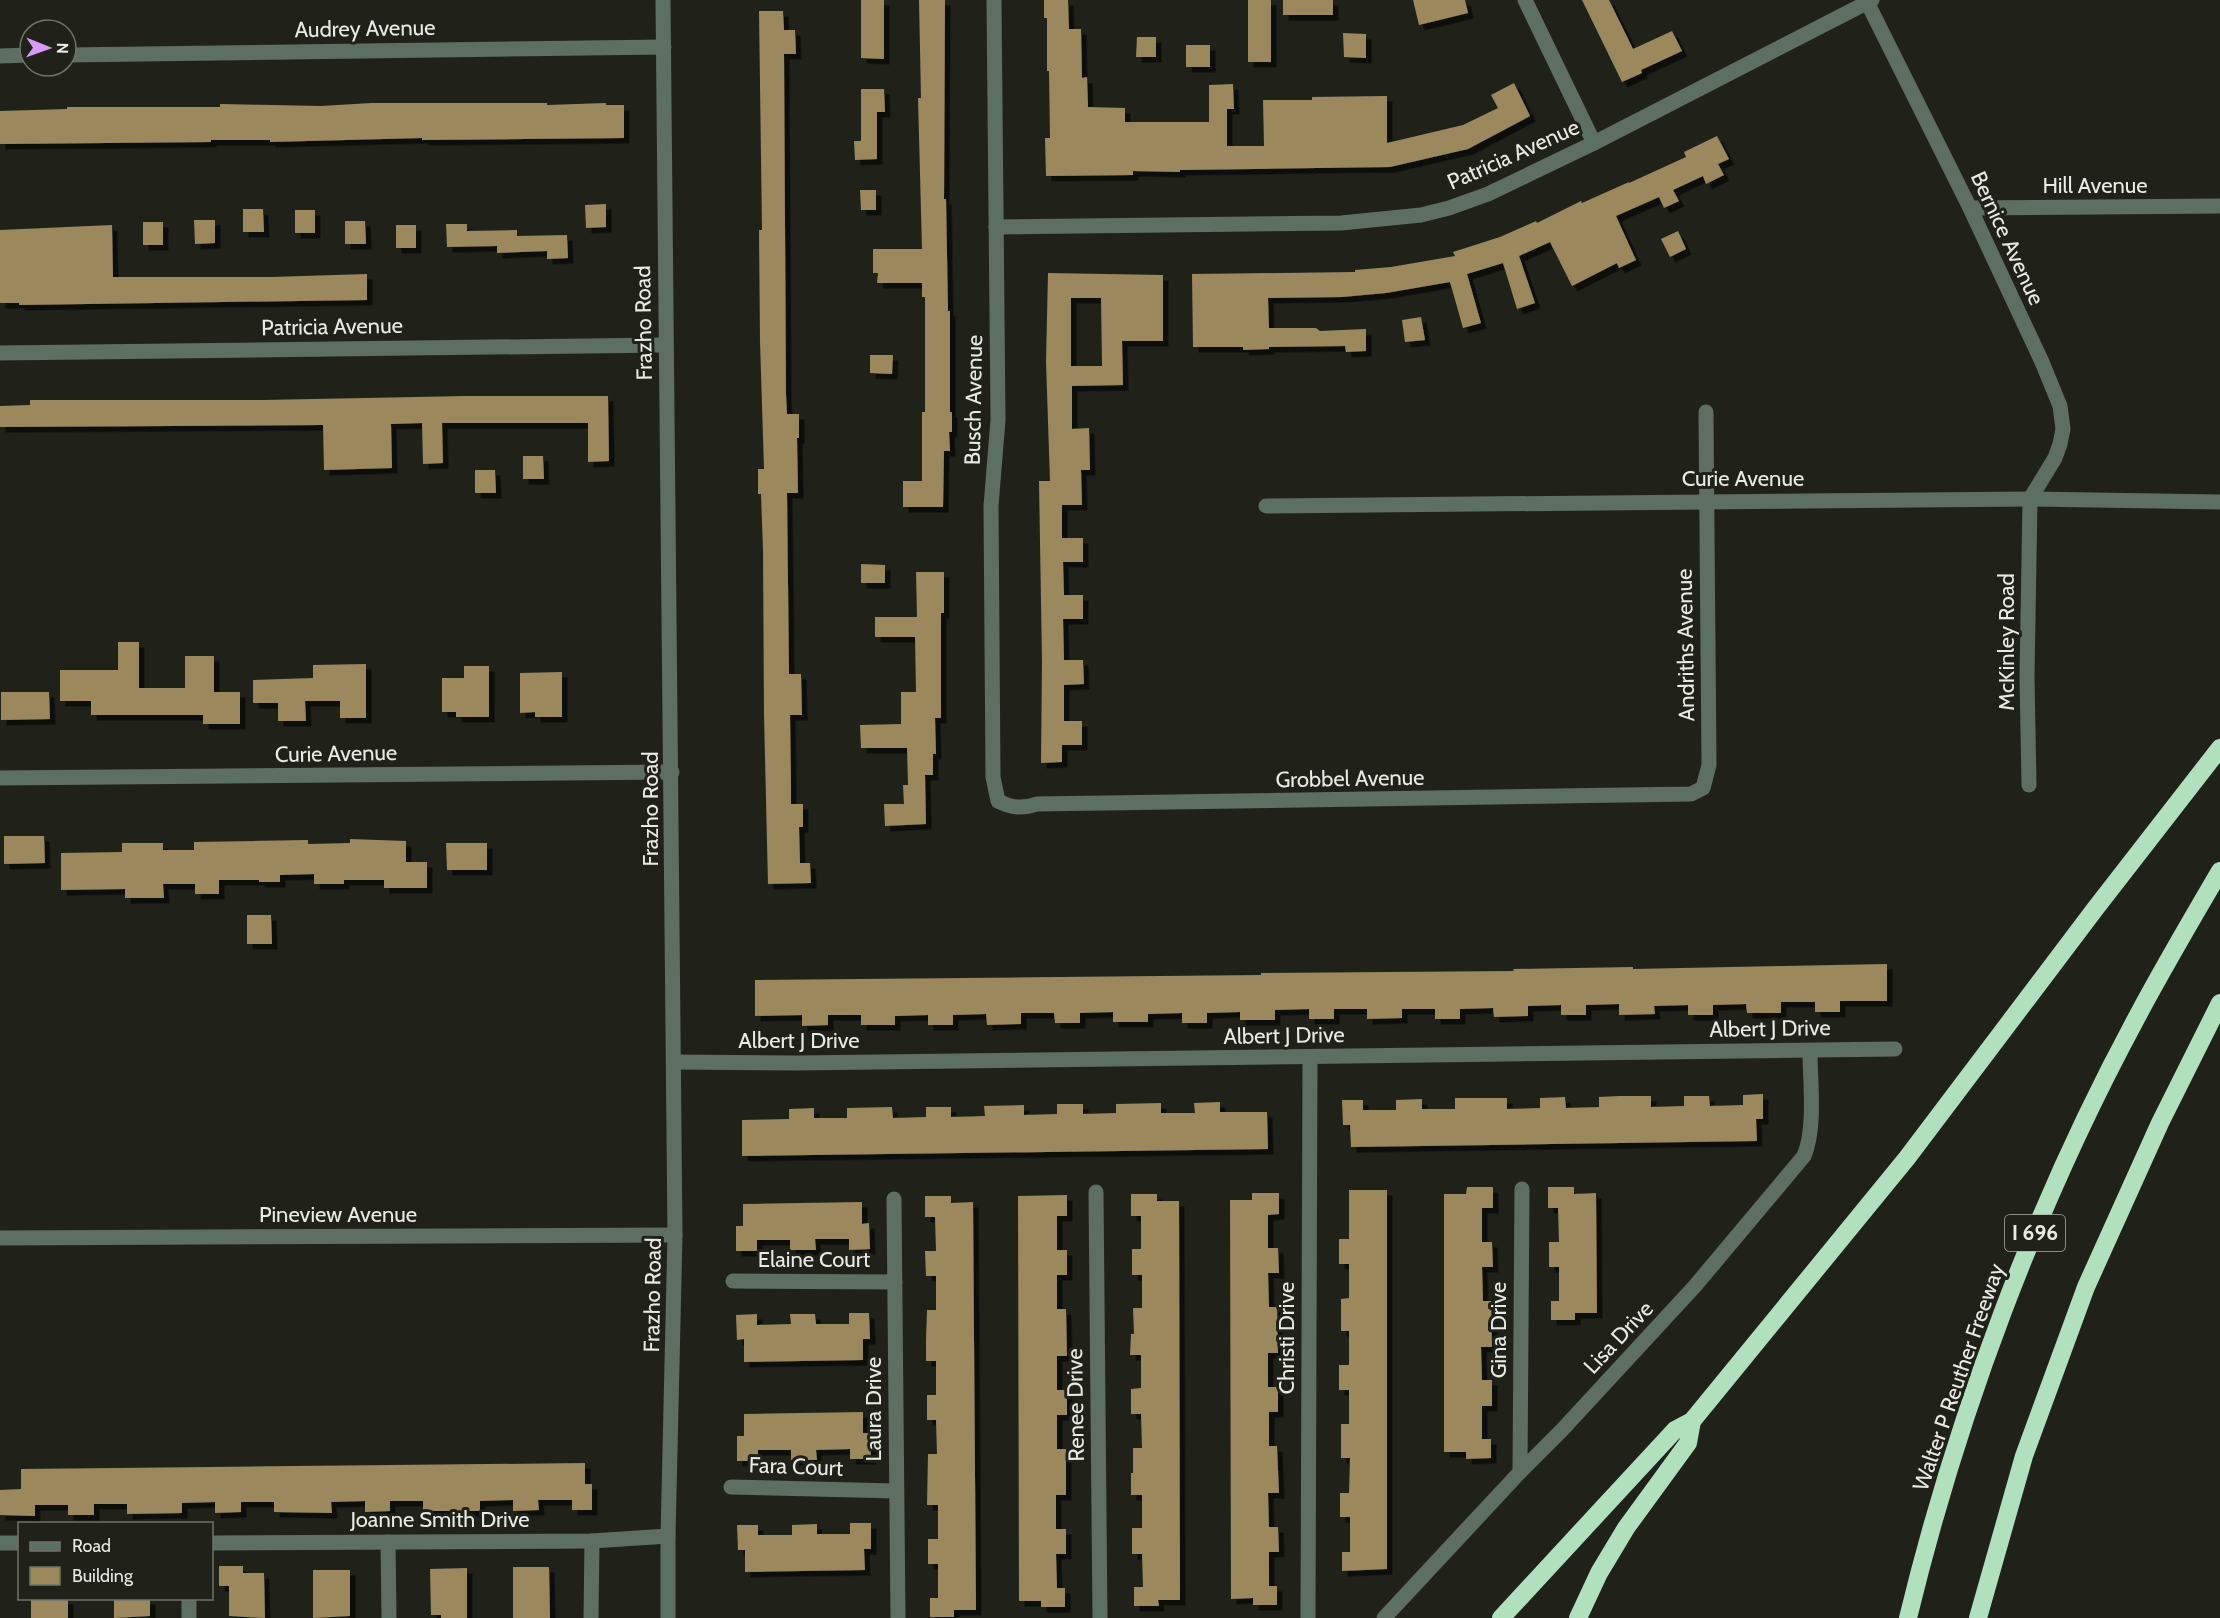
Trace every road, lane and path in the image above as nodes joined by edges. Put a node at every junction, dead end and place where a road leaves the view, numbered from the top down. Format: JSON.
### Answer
{"nodes":[{"id":1,"x":663,"y":0,"type":"edge"},
{"id":2,"x":994,"y":0,"type":"edge"},
{"id":3,"x":1525,"y":0,"type":"edge"},
{"id":4,"x":1868,"y":1,"type":"edge"},
{"id":5,"x":664,"y":47,"type":"junction"},
{"id":6,"x":18,"y":55,"type":"edge"},
{"id":7,"x":78,"y":55,"type":"edge"},
{"id":8,"x":0,"y":56,"type":"edge"},
{"id":9,"x":1594,"y":143,"type":"junction"},
{"id":10,"x":2220,"y":206,"type":"edge"},
{"id":11,"x":1970,"y":208,"type":"junction"},
{"id":12,"x":996,"y":226,"type":"junction"},
{"id":13,"x":665,"y":345,"type":"junction"},
{"id":14,"x":0,"y":353,"type":"edge"},
{"id":15,"x":1706,"y":412,"type":"dead end"},
{"id":16,"x":2030,"y":499,"type":"junction"},
{"id":17,"x":1706,"y":501,"type":"junction"},
{"id":18,"x":2220,"y":502,"type":"edge"},
{"id":19,"x":1266,"y":506,"type":"dead end"},
{"id":20,"x":2220,"y":748,"type":"edge"},
{"id":21,"x":672,"y":772,"type":"junction"},
{"id":22,"x":0,"y":778,"type":"edge"},
{"id":23,"x":2029,"y":786,"type":"dead end"},
{"id":24,"x":1703,"y":788,"type":"joint"},
{"id":25,"x":998,"y":801,"type":"joint"},
{"id":26,"x":2220,"y":871,"type":"edge"},
{"id":27,"x":2220,"y":1003,"type":"edge"},
{"id":28,"x":1895,"y":1049,"type":"dead end"},
{"id":29,"x":1810,"y":1050,"type":"junction"},
{"id":30,"x":1310,"y":1057,"type":"junction"},
{"id":31,"x":674,"y":1062,"type":"junction"},
{"id":32,"x":1522,"y":1189,"type":"dead end"},
{"id":33,"x":1096,"y":1192,"type":"dead end"},
{"id":34,"x":894,"y":1199,"type":"dead end"},
{"id":35,"x":675,"y":1235,"type":"junction"},
{"id":36,"x":0,"y":1238,"type":"edge"},
{"id":37,"x":733,"y":1281,"type":"dead end"},
{"id":38,"x":895,"y":1282,"type":"junction"},
{"id":39,"x":1692,"y":1421,"type":"junction"},
{"id":40,"x":1520,"y":1472,"type":"junction"},
{"id":41,"x":731,"y":1487,"type":"dead end"},
{"id":42,"x":896,"y":1491,"type":"junction"},
{"id":43,"x":668,"y":1536,"type":"junction"},
{"id":44,"x":592,"y":1541,"type":"junction"},
{"id":45,"x":388,"y":1542,"type":"junction"},
{"id":46,"x":0,"y":1543,"type":"edge"},
{"id":47,"x":18,"y":1543,"type":"edge"},
{"id":48,"x":213,"y":1543,"type":"edge"},
{"id":49,"x":189,"y":1600,"type":"edge"},
{"id":50,"x":189,"y":1618,"type":"edge"},
{"id":51,"x":389,"y":1618,"type":"edge"},
{"id":52,"x":591,"y":1618,"type":"edge"},
{"id":53,"x":668,"y":1618,"type":"edge"},
{"id":54,"x":898,"y":1618,"type":"edge"},
{"id":55,"x":1100,"y":1618,"type":"edge"},
{"id":56,"x":1308,"y":1618,"type":"edge"},
{"id":57,"x":1384,"y":1618,"type":"edge"},
{"id":58,"x":1501,"y":1618,"type":"edge"},
{"id":59,"x":1578,"y":1618,"type":"edge"},
{"id":60,"x":1908,"y":1618,"type":"edge"},
{"id":61,"x":1978,"y":1618,"type":"edge"}],
"edges":[{"from":1,"to":5,"type":"street","name":"Frazho Road"},
{"from":2,"to":12,"type":"street","name":"Busch Avenue"},
{"from":3,"to":9,"type":"street"},
{"from":4,"to":9,"type":"street","name":"Patricia Avenue"},
{"from":4,"to":11,"type":"street","name":"Bernice Avenue"},
{"from":5,"to":7,"type":"street","name":"Audrey Avenue"},
{"from":5,"to":13,"type":"street","name":"Frazho Road"},
{"from":6,"to":8,"type":"street"},
{"from":9,"to":12,"type":"street","name":"Patricia Avenue"},
{"from":10,"to":11,"type":"street","name":"Hill Avenue"},
{"from":11,"to":16,"type":"street","name":"Bernice Avenue"},
{"from":12,"to":25,"type":"street","name":"Busch Avenue"},
{"from":13,"to":14,"type":"street","name":"Patricia Avenue"},
{"from":13,"to":21,"type":"street","name":"Frazho Road"},
{"from":15,"to":17,"type":"street","name":"Andriths Avenue"},
{"from":16,"to":17,"type":"street","name":"Curie Avenue"},
{"from":16,"to":18,"type":"street","name":"Curie Avenue"},
{"from":16,"to":23,"type":"street","name":"McKinley Road"},
{"from":17,"to":19,"type":"street","name":"Curie Avenue"},
{"from":17,"to":24,"type":"street","name":"Andriths Avenue"},
{"from":20,"to":39,"type":"highway"},
{"from":21,"to":22,"type":"street","name":"Curie Avenue"},
{"from":21,"to":31,"type":"street","name":"Frazho Road"},
{"from":24,"to":25,"type":"street","name":"Grobbel Avenue"},
{"from":26,"to":60,"type":"highway","name":"Walter P Reuther Freeway","number":"I 696"},
{"from":27,"to":61,"type":"highway"},
{"from":28,"to":29,"type":"street","name":"Albert J Drive"},
{"from":29,"to":30,"type":"street","name":"Albert J Drive"},
{"from":29,"to":40,"type":"street","name":"Lisa Drive"},
{"from":30,"to":31,"type":"street","name":"Albert J Drive"},
{"from":30,"to":56,"type":"street","name":"Christi Drive"},
{"from":31,"to":35,"type":"street","name":"Frazho Road"},
{"from":32,"to":40,"type":"street","name":"Gina Drive"},
{"from":33,"to":55,"type":"street","name":"Renee Drive"},
{"from":34,"to":38,"type":"street","name":"Laura Drive"},
{"from":35,"to":36,"type":"street","name":"Pineview Avenue"},
{"from":35,"to":43,"type":"street","name":"Frazho Road"},
{"from":37,"to":38,"type":"street","name":"Elaine Court"},
{"from":38,"to":42,"type":"street","name":"Laura Drive"},
{"from":39,"to":58,"type":"highway"},
{"from":39,"to":59,"type":"highway"},
{"from":40,"to":57,"type":"street","name":"Lisa Drive"},
{"from":41,"to":42,"type":"street","name":"Fara Court"},
{"from":42,"to":54,"type":"street","name":"Laura Drive"},
{"from":43,"to":44,"type":"street","name":"Joanne Smith Drive"},
{"from":43,"to":53,"type":"street","name":"Frazho Road"},
{"from":44,"to":45,"type":"street","name":"Joanne Smith Drive"},
{"from":44,"to":52,"type":"street"},
{"from":45,"to":48,"type":"street","name":"Joanne Smith Drive"},
{"from":45,"to":51,"type":"street"},
{"from":46,"to":47,"type":"street"},
{"from":49,"to":50,"type":"street"}]}
